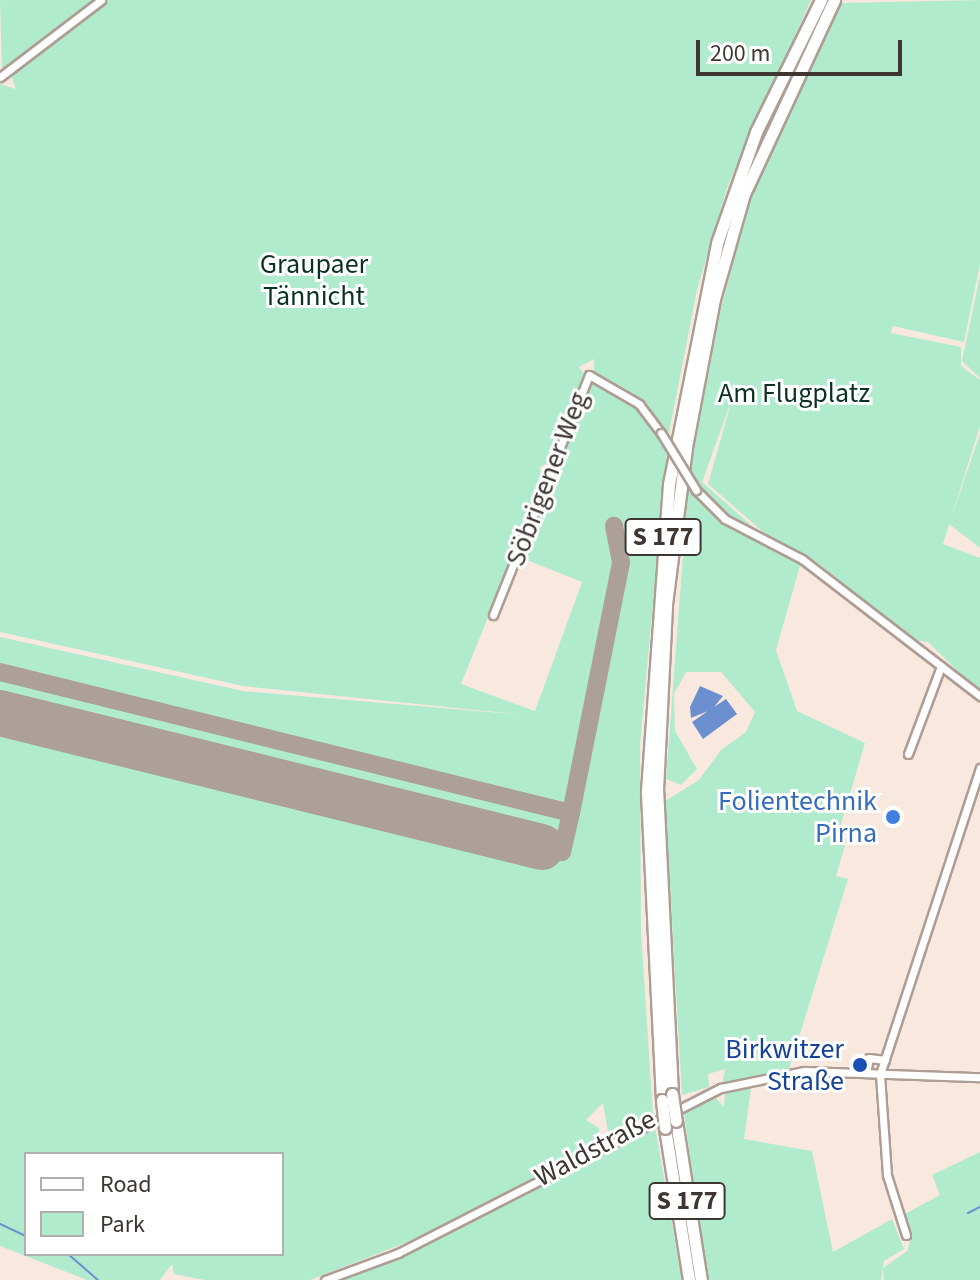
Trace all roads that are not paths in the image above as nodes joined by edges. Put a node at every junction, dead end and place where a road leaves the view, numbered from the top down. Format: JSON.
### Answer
{"nodes":[{"id":1,"x":101,"y":0,"type":"edge"},
{"id":2,"x":821,"y":0,"type":"edge"},
{"id":3,"x":834,"y":0,"type":"edge"},
{"id":4,"x":0,"y":77,"type":"edge"},
{"id":5,"x":493,"y":615,"type":"dead end"},
{"id":6,"x":941,"y":666,"type":"junction"},
{"id":7,"x":980,"y":696,"type":"edge"},
{"id":8,"x":908,"y":754,"type":"dead end"},
{"id":9,"x":980,"y":768,"type":"edge"},
{"id":10,"x":885,"y":1060,"type":"junction"},
{"id":11,"x":866,"y":1073,"type":"junction"},
{"id":12,"x":880,"y":1074,"type":"junction"},
{"id":13,"x":980,"y":1077,"type":"edge"},
{"id":14,"x":667,"y":1097,"type":"junction"},
{"id":15,"x":670,"y":1124,"type":"junction"},
{"id":16,"x":906,"y":1235,"type":"dead end"},
{"id":17,"x":325,"y":1280,"type":"edge"},
{"id":18,"x":689,"y":1280,"type":"edge"},
{"id":19,"x":701,"y":1280,"type":"edge"}],
"edges":[{"from":1,"to":4,"type":"street"},
{"from":2,"to":14,"type":"highway","number":"S 177"},
{"from":3,"to":14,"type":"highway","number":"S 177"},
{"from":5,"to":6,"type":"street","name":"Söbrigener Weg","bridge":true},
{"from":6,"to":7,"type":"street","name":"Söbrigener Weg"},
{"from":6,"to":8,"type":"street"},
{"from":9,"to":10,"type":"street"},
{"from":10,"to":11,"type":"street"},
{"from":10,"to":12,"type":"street"},
{"from":11,"to":12,"type":"street","name":"Waldstraße"},
{"from":11,"to":17,"type":"street","name":"Waldstraße"},
{"from":12,"to":13,"type":"street"},
{"from":12,"to":16,"type":"street"},
{"from":14,"to":15,"type":"highway","number":"S 177","bridge":true},
{"from":15,"to":18,"type":"highway","number":"S 177"},
{"from":15,"to":19,"type":"highway","number":"S 177"}]}
